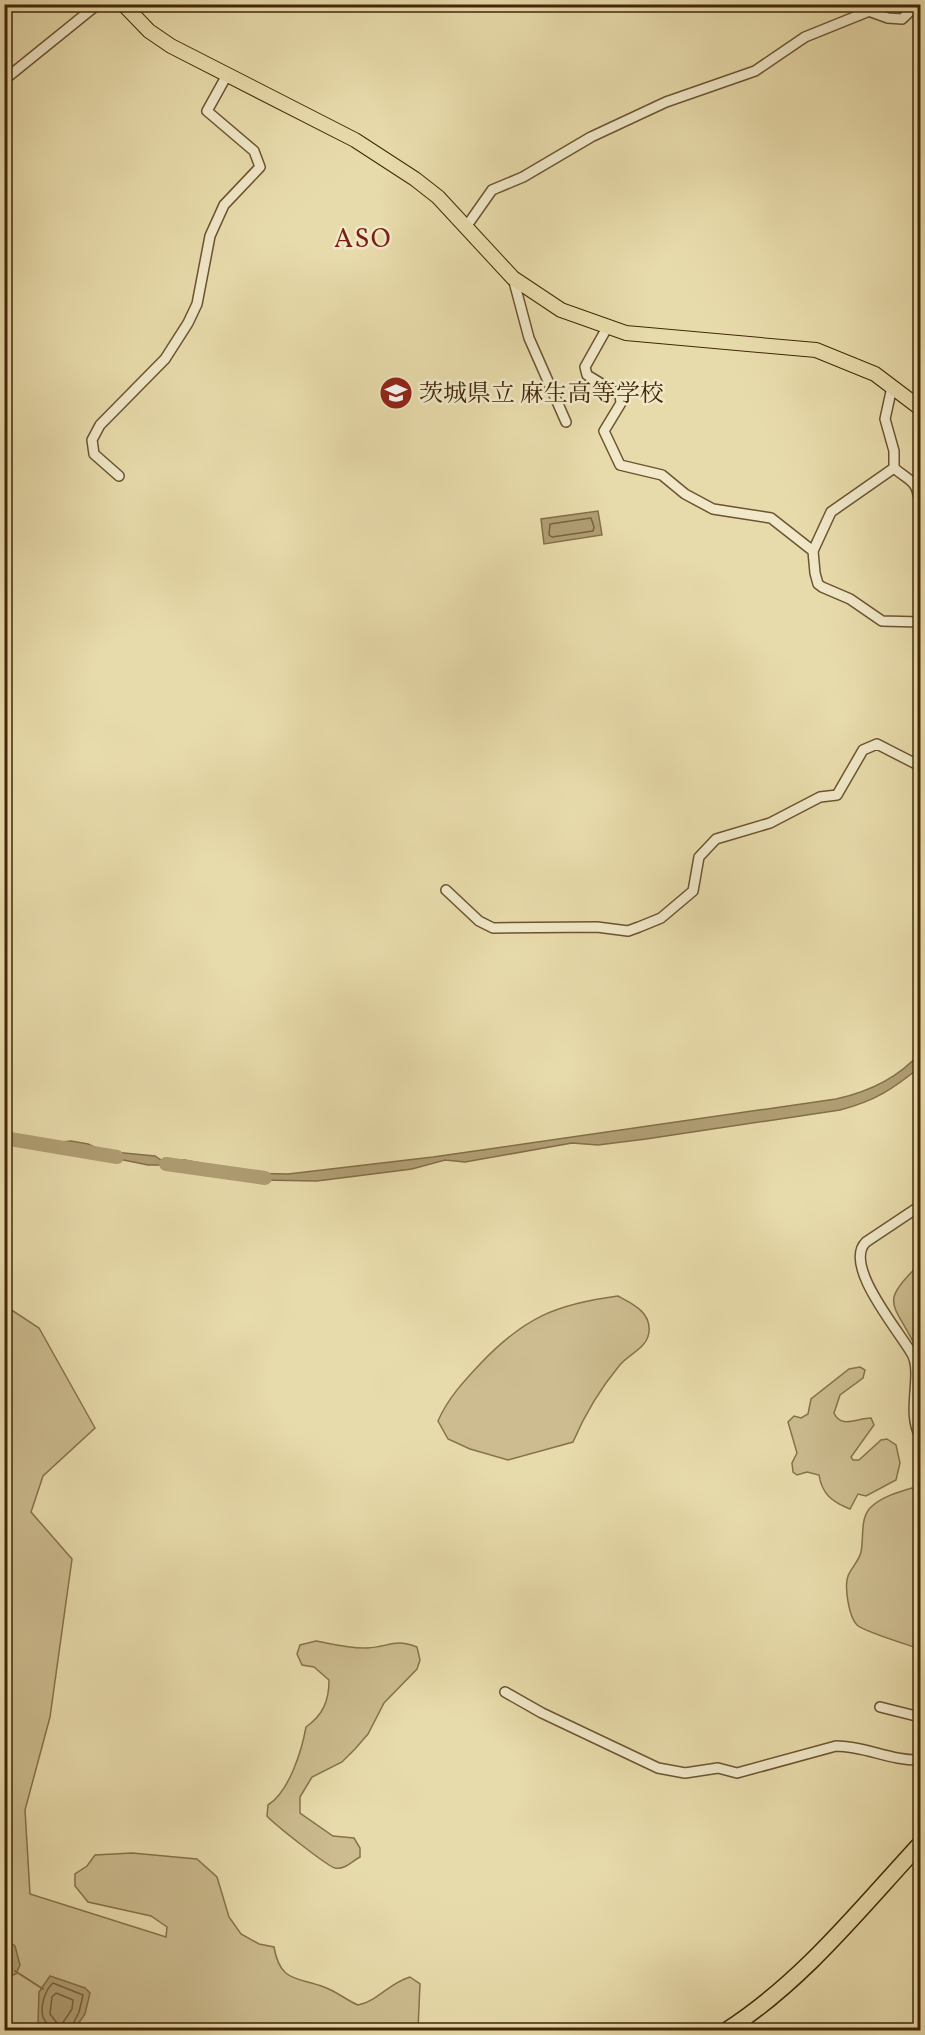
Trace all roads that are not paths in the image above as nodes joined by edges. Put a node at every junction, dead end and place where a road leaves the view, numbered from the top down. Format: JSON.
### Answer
{"nodes":[{"id":1,"x":98,"y":4,"type":"edge"},
{"id":2,"x":123,"y":4,"type":"edge"},
{"id":3,"x":849,"y":4,"type":"edge"},
{"id":4,"x":918,"y":4,"type":"edge"},
{"id":5,"x":867,"y":12,"type":"junction"},
{"id":6,"x":227,"y":75,"type":"junction"},
{"id":7,"x":4,"y":80,"type":"edge"},
{"id":8,"x":466,"y":227,"type":"junction"},
{"id":9,"x":513,"y":278,"type":"junction"},
{"id":10,"x":608,"y":326,"type":"junction"},
{"id":11,"x":892,"y":387,"type":"junction"},
{"id":12,"x":921,"y":408,"type":"edge"},
{"id":13,"x":567,"y":422,"type":"dead end"},
{"id":14,"x":894,"y":468,"type":"junction"},
{"id":15,"x":119,"y":476,"type":"dead end"},
{"id":16,"x":921,"y":507,"type":"edge"},
{"id":17,"x":813,"y":551,"type":"junction"},
{"id":18,"x":921,"y":622,"type":"edge"},
{"id":19,"x":920,"y":764,"type":"edge"},
{"id":20,"x":446,"y":890,"type":"dead end"},
{"id":21,"x":921,"y":1206,"type":"edge"},
{"id":22,"x":921,"y":1436,"type":"edge"},
{"id":23,"x":505,"y":1692,"type":"dead end"},
{"id":24,"x":880,"y":1707,"type":"dead end"},
{"id":25,"x":921,"y":1717,"type":"edge"},
{"id":26,"x":921,"y":1760,"type":"edge"},
{"id":27,"x":921,"y":1844,"type":"edge"},
{"id":28,"x":727,"y":2031,"type":"edge"}],
"edges":[{"from":1,"to":7,"type":"street"},
{"from":2,"to":6,"type":"main road"},
{"from":3,"to":5,"type":"street"},
{"from":4,"to":5,"type":"street"},
{"from":5,"to":8,"type":"street"},
{"from":6,"to":8,"type":"main road"},
{"from":6,"to":15,"type":"street"},
{"from":8,"to":9,"type":"main road"},
{"from":9,"to":10,"type":"main road"},
{"from":9,"to":13,"type":"street"},
{"from":10,"to":11,"type":"main road"},
{"from":10,"to":17,"type":"street"},
{"from":11,"to":12,"type":"main road"},
{"from":11,"to":14,"type":"street"},
{"from":14,"to":16,"type":"street"},
{"from":14,"to":17,"type":"street"},
{"from":17,"to":18,"type":"street"},
{"from":19,"to":20,"type":"street"},
{"from":21,"to":22,"type":"street"},
{"from":23,"to":26,"type":"street"},
{"from":24,"to":25,"type":"street"},
{"from":27,"to":28,"type":"highway"}]}
